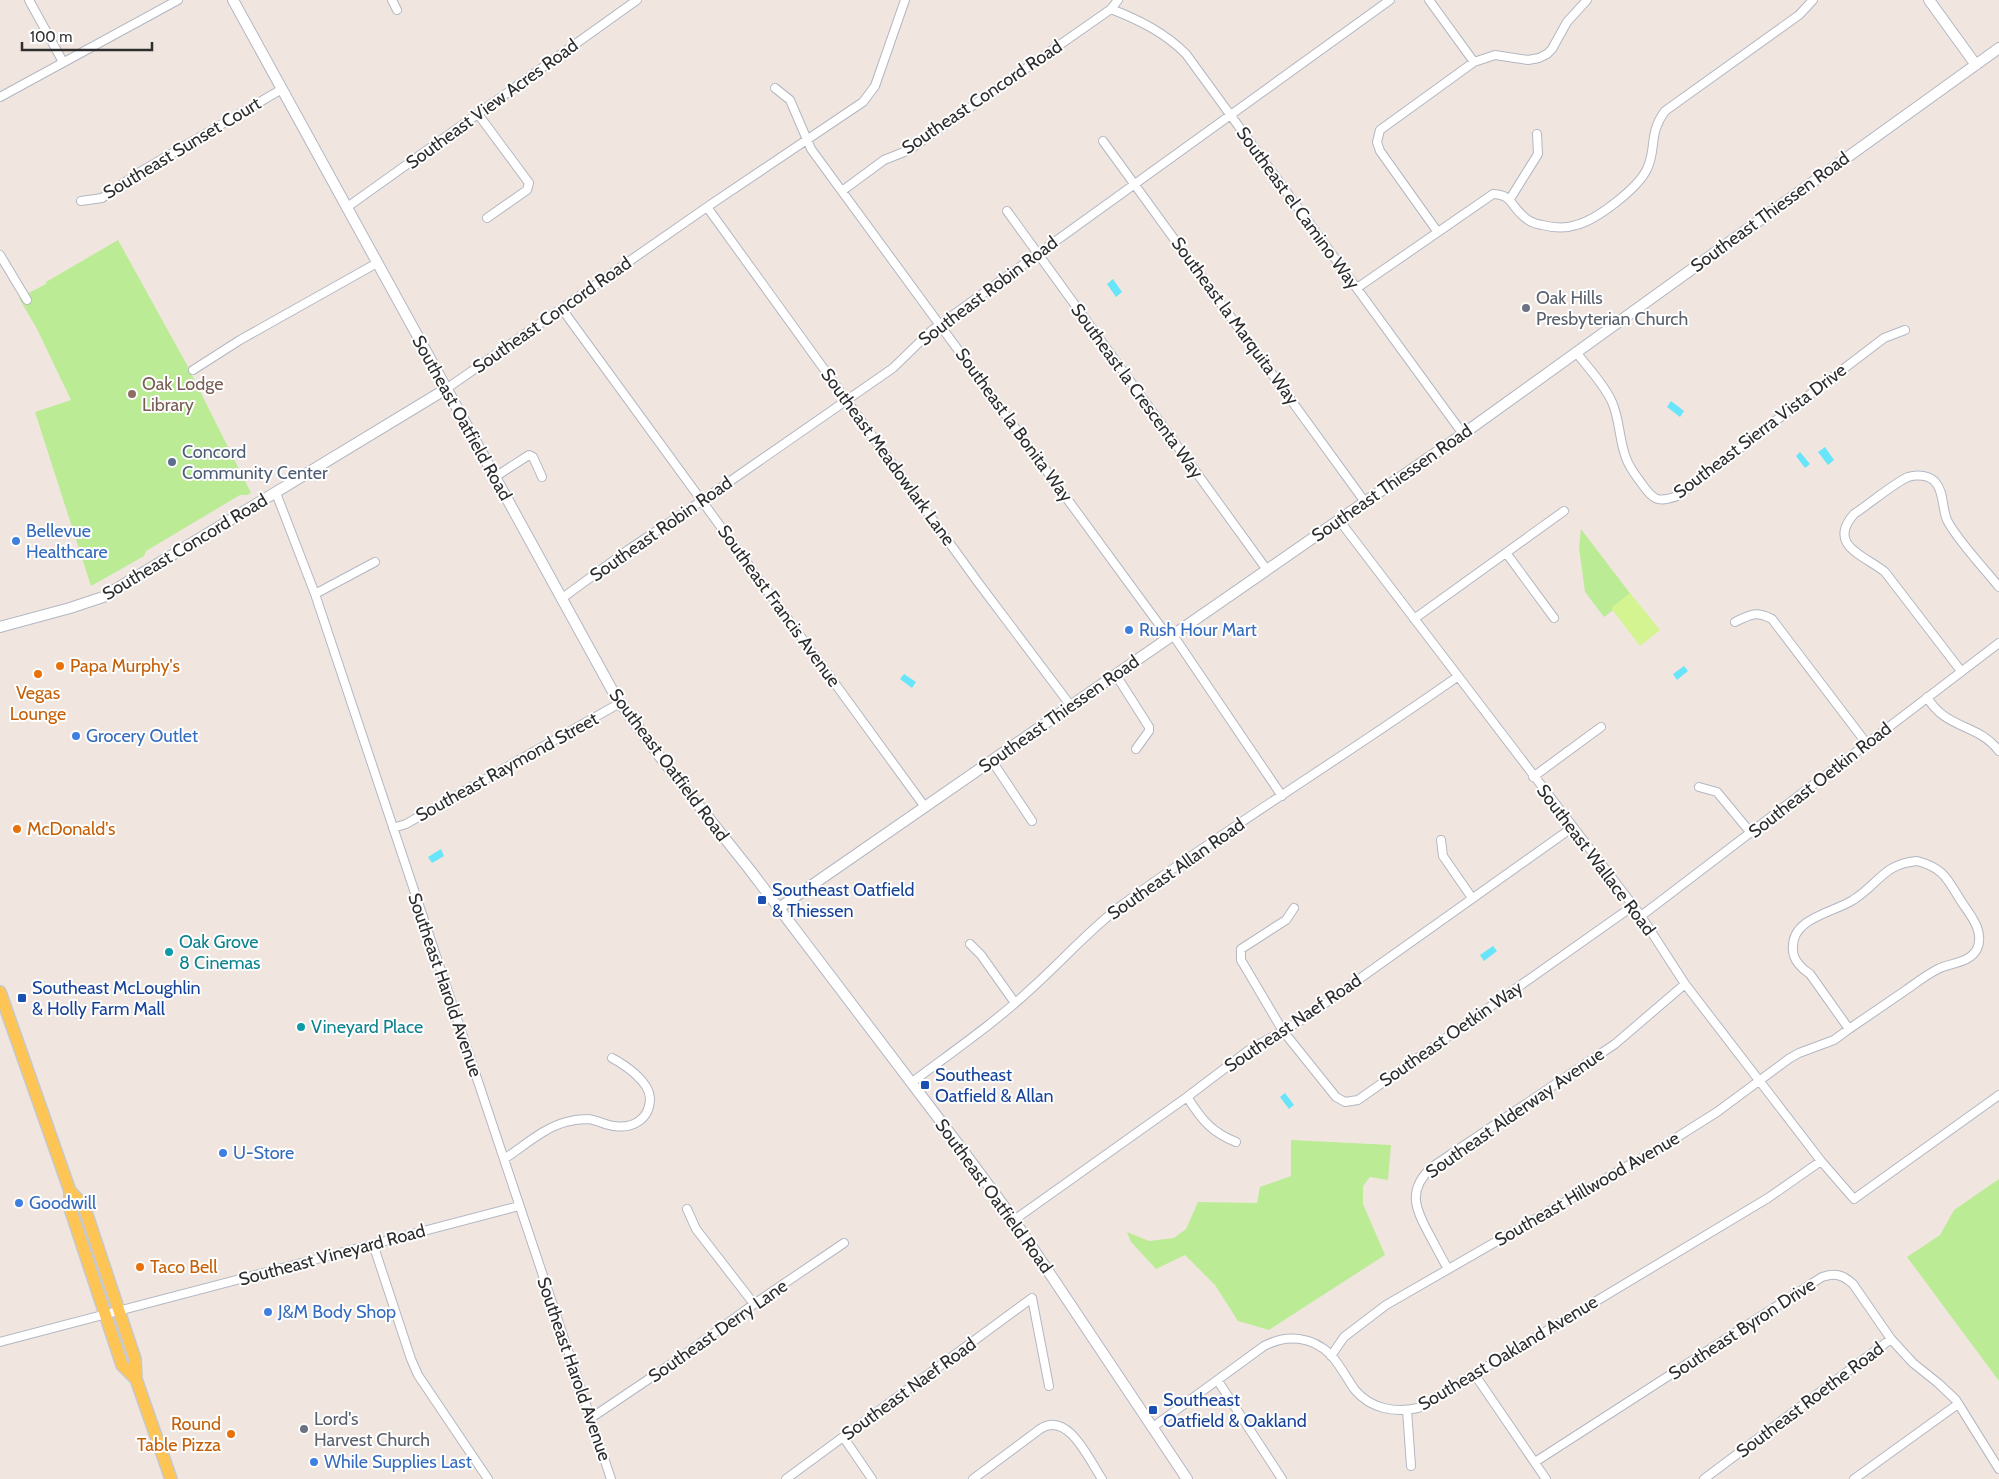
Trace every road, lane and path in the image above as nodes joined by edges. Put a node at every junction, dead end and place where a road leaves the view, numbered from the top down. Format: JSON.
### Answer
{"nodes":[{"id":1,"x":29,"y":0,"type":"edge"},
{"id":2,"x":178,"y":0,"type":"edge"},
{"id":3,"x":233,"y":0,"type":"edge"},
{"id":4,"x":392,"y":0,"type":"edge"},
{"id":5,"x":637,"y":0,"type":"edge"},
{"id":6,"x":905,"y":0,"type":"edge"},
{"id":7,"x":1118,"y":0,"type":"edge"},
{"id":8,"x":1390,"y":0,"type":"edge"},
{"id":9,"x":1429,"y":0,"type":"edge"},
{"id":10,"x":1586,"y":0,"type":"edge"},
{"id":11,"x":1813,"y":0,"type":"edge"},
{"id":12,"x":1929,"y":0,"type":"edge"},
{"id":13,"x":1111,"y":9,"type":"junction"},
{"id":14,"x":397,"y":10,"type":"dead end"},
{"id":15,"x":1999,"y":48,"type":"edge"},
{"id":16,"x":63,"y":62,"type":"junction"},
{"id":17,"x":1474,"y":62,"type":"junction"},
{"id":18,"x":1976,"y":65,"type":"junction"},
{"id":19,"x":775,"y":88,"type":"dead end"},
{"id":20,"x":282,"y":89,"type":"junction"},
{"id":21,"x":0,"y":97,"type":"edge"},
{"id":22,"x":478,"y":114,"type":"junction"},
{"id":23,"x":1231,"y":115,"type":"junction"},
{"id":24,"x":1538,"y":134,"type":"dead end"},
{"id":25,"x":806,"y":140,"type":"junction"},
{"id":26,"x":1103,"y":142,"type":"dead end"},
{"id":27,"x":1134,"y":183,"type":"junction"},
{"id":28,"x":842,"y":191,"type":"junction"},
{"id":29,"x":1510,"y":199,"type":"junction"},
{"id":30,"x":81,"y":201,"type":"dead end"},
{"id":31,"x":707,"y":207,"type":"junction"},
{"id":32,"x":346,"y":208,"type":"junction"},
{"id":33,"x":1006,"y":211,"type":"dead end"},
{"id":34,"x":488,"y":218,"type":"dead end"},
{"id":35,"x":1438,"y":231,"type":"junction"},
{"id":36,"x":1037,"y":254,"type":"junction"},
{"id":37,"x":0,"y":255,"type":"edge"},
{"id":38,"x":377,"y":263,"type":"junction"},
{"id":39,"x":1357,"y":288,"type":"junction"},
{"id":40,"x":27,"y":300,"type":"dead end"},
{"id":41,"x":562,"y":309,"type":"junction"},
{"id":42,"x":940,"y":324,"type":"junction"},
{"id":43,"x":1905,"y":330,"type":"dead end"},
{"id":44,"x":1576,"y":352,"type":"junction"},
{"id":45,"x":193,"y":370,"type":"dead end"},
{"id":46,"x":446,"y":389,"type":"junction"},
{"id":47,"x":846,"y":401,"type":"junction"},
{"id":48,"x":1463,"y":434,"type":"junction"},
{"id":49,"x":495,"y":477,"type":"junction"},
{"id":50,"x":542,"y":477,"type":"dead end"},
{"id":51,"x":276,"y":493,"type":"junction"},
{"id":52,"x":703,"y":500,"type":"junction"},
{"id":53,"x":1365,"y":502,"type":"junction"},
{"id":54,"x":1564,"y":511,"type":"dead end"},
{"id":55,"x":1339,"y":520,"type":"junction"},
{"id":56,"x":1507,"y":554,"type":"junction"},
{"id":57,"x":375,"y":562,"type":"dead end"},
{"id":58,"x":1267,"y":570,"type":"junction"},
{"id":59,"x":1999,"y":587,"type":"edge"},
{"id":60,"x":315,"y":594,"type":"junction"},
{"id":61,"x":561,"y":599,"type":"junction"},
{"id":62,"x":1554,"y":618,"type":"dead end"},
{"id":63,"x":1414,"y":619,"type":"junction"},
{"id":64,"x":1735,"y":622,"type":"dead end"},
{"id":65,"x":0,"y":627,"type":"edge"},
{"id":66,"x":1171,"y":637,"type":"junction"},
{"id":67,"x":1999,"y":643,"type":"edge"},
{"id":68,"x":1961,"y":671,"type":"junction"},
{"id":69,"x":1116,"y":675,"type":"junction"},
{"id":70,"x":1457,"y":677,"type":"junction"},
{"id":71,"x":1927,"y":697,"type":"junction"},
{"id":72,"x":620,"y":703,"type":"junction"},
{"id":73,"x":1071,"y":706,"type":"junction"},
{"id":74,"x":1601,"y":727,"type":"dead end"},
{"id":75,"x":1867,"y":744,"type":"junction"},
{"id":76,"x":1136,"y":749,"type":"dead end"},
{"id":77,"x":1999,"y":751,"type":"edge"},
{"id":78,"x":992,"y":761,"type":"junction"},
{"id":79,"x":1533,"y":777,"type":"junction"},
{"id":80,"x":1699,"y":788,"type":"dead end"},
{"id":81,"x":1282,"y":796,"type":"junction"},
{"id":82,"x":925,"y":807,"type":"junction"},
{"id":83,"x":1032,"y":821,"type":"dead end"},
{"id":84,"x":1573,"y":827,"type":"junction"},
{"id":85,"x":393,"y":828,"type":"junction"},
{"id":86,"x":1751,"y":833,"type":"junction"},
{"id":87,"x":1441,"y":840,"type":"dead end"},
{"id":88,"x":1472,"y":898,"type":"junction"},
{"id":89,"x":1633,"y":906,"type":"junction"},
{"id":90,"x":779,"y":908,"type":"junction"},
{"id":91,"x":1294,"y":908,"type":"dead end"},
{"id":92,"x":1641,"y":916,"type":"junction"},
{"id":93,"x":970,"y":944,"type":"dead end"},
{"id":94,"x":1685,"y":984,"type":"junction"},
{"id":95,"x":0,"y":992,"type":"edge"},
{"id":96,"x":1015,"y":1003,"type":"junction"},
{"id":97,"x":1849,"y":1029,"type":"junction"},
{"id":98,"x":1283,"y":1031,"type":"junction"},
{"id":99,"x":612,"y":1058,"type":"dead end"},
{"id":100,"x":1759,"y":1080,"type":"junction"},
{"id":101,"x":911,"y":1083,"type":"junction"},
{"id":102,"x":1999,"y":1095,"type":"edge"},
{"id":103,"x":1187,"y":1097,"type":"junction"},
{"id":104,"x":1236,"y":1142,"type":"dead end"},
{"id":105,"x":504,"y":1159,"type":"junction"},
{"id":106,"x":1821,"y":1161,"type":"junction"},
{"id":107,"x":70,"y":1191,"type":"junction"},
{"id":108,"x":519,"y":1206,"type":"junction"},
{"id":109,"x":687,"y":1209,"type":"dead end"},
{"id":110,"x":1014,"y":1220,"type":"junction"},
{"id":111,"x":844,"y":1243,"type":"dead end"},
{"id":112,"x":373,"y":1244,"type":"junction"},
{"id":113,"x":1448,"y":1268,"type":"junction"},
{"id":114,"x":754,"y":1304,"type":"junction"},
{"id":115,"x":119,"y":1311,"type":"junction"},
{"id":116,"x":105,"y":1314,"type":"junction"},
{"id":117,"x":1891,"y":1339,"type":"junction"},
{"id":118,"x":0,"y":1342,"type":"edge"},
{"id":119,"x":1331,"y":1356,"type":"junction"},
{"id":120,"x":1475,"y":1375,"type":"junction"},
{"id":121,"x":136,"y":1379,"type":"junction"},
{"id":122,"x":1218,"y":1381,"type":"junction"},
{"id":123,"x":1049,"y":1386,"type":"dead end"},
{"id":124,"x":1958,"y":1404,"type":"junction"},
{"id":125,"x":1407,"y":1410,"type":"junction"},
{"id":126,"x":591,"y":1418,"type":"junction"},
{"id":127,"x":1153,"y":1427,"type":"junction"},
{"id":128,"x":844,"y":1438,"type":"junction"},
{"id":129,"x":1534,"y":1462,"type":"junction"},
{"id":130,"x":1412,"y":1466,"type":"dead end"},
{"id":131,"x":1999,"y":1469,"type":"edge"},
{"id":132,"x":171,"y":1479,"type":"edge"},
{"id":133,"x":488,"y":1479,"type":"edge"},
{"id":134,"x":611,"y":1479,"type":"edge"},
{"id":135,"x":786,"y":1479,"type":"edge"},
{"id":136,"x":872,"y":1479,"type":"edge"},
{"id":137,"x":973,"y":1479,"type":"edge"},
{"id":138,"x":1102,"y":1479,"type":"edge"},
{"id":139,"x":1187,"y":1479,"type":"edge"},
{"id":140,"x":1282,"y":1479,"type":"edge"},
{"id":141,"x":1546,"y":1479,"type":"edge"},
{"id":142,"x":1704,"y":1479,"type":"edge"},
{"id":143,"x":1854,"y":1479,"type":"edge"}],
"edges":[{"from":1,"to":16,"type":"street"},
{"from":2,"to":16,"type":"street"},
{"from":3,"to":20,"type":"main road","name":"Southeast Oatfield Road"},
{"from":4,"to":14,"type":"street"},
{"from":5,"to":22,"type":"street","name":"Southeast View Acres Road"},
{"from":6,"to":25,"type":"street","name":"Southeast Concord Road"},
{"from":7,"to":13,"type":"street","name":"Southeast Concord Road"},
{"from":8,"to":23,"type":"street","name":"Southeast Robin Road"},
{"from":9,"to":17,"type":"street"},
{"from":10,"to":17,"type":"street"},
{"from":11,"to":29,"type":"street"},
{"from":12,"to":18,"type":"main road"},
{"from":13,"to":23,"type":"street","name":"Southeast el Camino Way"},
{"from":13,"to":28,"type":"street","name":"Southeast Concord Road"},
{"from":15,"to":18,"type":"main road","name":"Southeast Thiessen Road"},
{"from":16,"to":21,"type":"street"},
{"from":17,"to":35,"type":"street"},
{"from":18,"to":44,"type":"main road","name":"Southeast Thiessen Road"},
{"from":19,"to":25,"type":"street","name":"Southeast la Bonita Way"},
{"from":20,"to":30,"type":"street","name":"Southeast Sunset Court"},
{"from":20,"to":32,"type":"main road","name":"Southeast Oatfield Road"},
{"from":22,"to":32,"type":"street","name":"Southeast View Acres Road"},
{"from":22,"to":34,"type":"street"},
{"from":23,"to":27,"type":"street","name":"Southeast Robin Road"},
{"from":23,"to":39,"type":"street","name":"Southeast el Camino Way"},
{"from":24,"to":29,"type":"street"},
{"from":25,"to":28,"type":"street","name":"Southeast la Bonita Way"},
{"from":25,"to":31,"type":"street","name":"Southeast Concord Road"},
{"from":26,"to":27,"type":"street","name":"Southeast la Marquita Way"},
{"from":27,"to":36,"type":"street","name":"Southeast Robin Road"},
{"from":27,"to":53,"type":"street","name":"Southeast la Marquita Way"},
{"from":28,"to":42,"type":"street","name":"Southeast la Bonita Way"},
{"from":29,"to":35,"type":"street"},
{"from":31,"to":41,"type":"street","name":"Southeast Concord Road"},
{"from":31,"to":47,"type":"street","name":"Southeast Meadowlark Lane"},
{"from":32,"to":38,"type":"main road","name":"Southeast Oatfield Road"},
{"from":33,"to":36,"type":"street","name":"Southeast la Crescenta Way"},
{"from":35,"to":39,"type":"street"},
{"from":36,"to":42,"type":"street","name":"Southeast Robin Road"},
{"from":36,"to":58,"type":"street","name":"Southeast la Crescenta Way"},
{"from":37,"to":40,"type":"street"},
{"from":38,"to":45,"type":"street"},
{"from":38,"to":46,"type":"main road","name":"Southeast Oatfield Road"},
{"from":39,"to":48,"type":"street","name":"Southeast el Camino Way"},
{"from":41,"to":46,"type":"street","name":"Southeast Concord Road"},
{"from":41,"to":52,"type":"street","name":"Southeast Francis Avenue"},
{"from":42,"to":47,"type":"street","name":"Southeast Robin Road"},
{"from":42,"to":66,"type":"street","name":"Southeast la Bonita Way"},
{"from":43,"to":44,"type":"street","name":"Southeast Sierra Vista Drive"},
{"from":44,"to":48,"type":"main road","name":"Southeast Thiessen Road"},
{"from":46,"to":49,"type":"main road","name":"Southeast Oatfield Road"},
{"from":46,"to":51,"type":"main road","name":"Southeast Concord Road"},
{"from":47,"to":52,"type":"street","name":"Southeast Robin Road"},
{"from":47,"to":73,"type":"street","name":"Southeast Meadowlark Lane"},
{"from":48,"to":53,"type":"main road","name":"Southeast Thiessen Road"},
{"from":49,"to":50,"type":"street"},
{"from":49,"to":61,"type":"main road","name":"Southeast Oatfield Road"},
{"from":51,"to":60,"type":"street","name":"Southeast Harold Avenue"},
{"from":51,"to":65,"type":"main road","name":"Southeast Concord Road"},
{"from":52,"to":61,"type":"street","name":"Southeast Robin Road"},
{"from":52,"to":82,"type":"street","name":"Southeast Francis Avenue"},
{"from":53,"to":55,"type":"main road","name":"Southeast Thiessen Road"},
{"from":54,"to":56,"type":"street"},
{"from":55,"to":58,"type":"main road","name":"Southeast Thiessen Road"},
{"from":55,"to":63,"type":"street","name":"Southeast Wallace Road"},
{"from":56,"to":62,"type":"street"},
{"from":56,"to":63,"type":"street"},
{"from":57,"to":60,"type":"street"},
{"from":58,"to":66,"type":"main road","name":"Southeast Thiessen Road"},
{"from":59,"to":68,"type":"street"},
{"from":60,"to":85,"type":"street","name":"Southeast Harold Avenue"},
{"from":61,"to":72,"type":"main road","name":"Southeast Oatfield Road"},
{"from":63,"to":70,"type":"street","name":"Southeast Wallace Road"},
{"from":64,"to":75,"type":"street"},
{"from":66,"to":69,"type":"main road","name":"Southeast Thiessen Road"},
{"from":66,"to":81,"type":"street","name":"Southeast la Bonita Way"},
{"from":67,"to":68,"type":"street","name":"Southeast Oetkin Road"},
{"from":68,"to":71,"type":"street","name":"Southeast Oetkin Road"},
{"from":69,"to":73,"type":"main road","name":"Southeast Thiessen Road"},
{"from":69,"to":76,"type":"street"},
{"from":70,"to":79,"type":"street","name":"Southeast Wallace Road"},
{"from":70,"to":81,"type":"street","name":"Southeast Allan Road"},
{"from":71,"to":75,"type":"street","name":"Southeast Oetkin Road"},
{"from":71,"to":77,"type":"street"},
{"from":72,"to":85,"type":"street","name":"Southeast Raymond Street"},
{"from":72,"to":90,"type":"main road","name":"Southeast Oatfield Road"},
{"from":73,"to":78,"type":"main road","name":"Southeast Thiessen Road"},
{"from":74,"to":79,"type":"street"},
{"from":75,"to":86,"type":"street","name":"Southeast Oetkin Road"},
{"from":78,"to":82,"type":"main road","name":"Southeast Thiessen Road"},
{"from":78,"to":83,"type":"street"},
{"from":79,"to":84,"type":"street","name":"Southeast Wallace Road"},
{"from":80,"to":86,"type":"street"},
{"from":81,"to":96,"type":"street","name":"Southeast Allan Road"},
{"from":82,"to":90,"type":"main road","name":"Southeast Thiessen Road"},
{"from":84,"to":88,"type":"street","name":"Southeast Naef Road"},
{"from":84,"to":89,"type":"street","name":"Southeast Wallace Road"},
{"from":85,"to":105,"type":"street","name":"Southeast Harold Avenue"},
{"from":86,"to":92,"type":"street","name":"Southeast Oetkin Road"},
{"from":87,"to":88,"type":"street"},
{"from":88,"to":98,"type":"street","name":"Southeast Naef Road"},
{"from":89,"to":92,"type":"street","name":"Southeast Wallace Road"},
{"from":89,"to":98,"type":"street","name":"Southeast Oetkin Way"},
{"from":90,"to":101,"type":"main road","name":"Southeast Oatfield Road"},
{"from":91,"to":98,"type":"street","name":"Southeast Oetkin Way"},
{"from":92,"to":94,"type":"street","name":"Southeast Wallace Road"},
{"from":93,"to":96,"type":"street"},
{"from":94,"to":100,"type":"street","name":"Southeast Wallace Road"},
{"from":94,"to":113,"type":"street","name":"Southeast Alderway Avenue"},
{"from":95,"to":107,"type":"main road"},
{"from":96,"to":101,"type":"street","name":"Southeast Allan Road"},
{"from":97,"to":97,"type":"street","name":"Southeast Hillwood Avenue"},
{"from":97,"to":100,"type":"street","name":"Southeast Hillwood Avenue"},
{"from":98,"to":103,"type":"street","name":"Southeast Naef Road"},
{"from":99,"to":105,"type":"street"},
{"from":100,"to":106,"type":"street","name":"Southeast Wallace Road"},
{"from":100,"to":113,"type":"street","name":"Southeast Hillwood Avenue"},
{"from":101,"to":110,"type":"main road","name":"Southeast Oatfield Road"},
{"from":102,"to":106,"type":"street","name":"Southeast Wallace Road"},
{"from":103,"to":104,"type":"street"},
{"from":103,"to":110,"type":"street","name":"Southeast Naef Road"},
{"from":105,"to":108,"type":"street","name":"Southeast Harold Avenue"},
{"from":106,"to":120,"type":"street","name":"Southeast Oakland Avenue"},
{"from":107,"to":115,"type":"main road"},
{"from":107,"to":116,"type":"main road"},
{"from":108,"to":112,"type":"street","name":"Southeast Vineyard Road"},
{"from":108,"to":126,"type":"street","name":"Southeast Harold Avenue"},
{"from":109,"to":114,"type":"street"},
{"from":110,"to":127,"type":"main road","name":"Southeast Oatfield Road"},
{"from":111,"to":114,"type":"street","name":"Southeast Derry Lane"},
{"from":112,"to":115,"type":"street","name":"Southeast Vineyard Road"},
{"from":112,"to":133,"type":"street"},
{"from":113,"to":119,"type":"street","name":"Southeast Hillwood Avenue"},
{"from":114,"to":126,"type":"street","name":"Southeast Derry Lane"},
{"from":115,"to":116,"type":"street","name":"Southeast Vineyard Road"},
{"from":115,"to":121,"type":"main road"},
{"from":116,"to":118,"type":"street","name":"Southeast Vineyard Road"},
{"from":116,"to":121,"type":"main road"},
{"from":117,"to":124,"type":"street","name":"Southeast Byron Drive"},
{"from":117,"to":129,"type":"street","name":"Southeast Byron Drive"},
{"from":117,"to":142,"type":"street","name":"Southeast Roethe Road"},
{"from":119,"to":122,"type":"street","name":"Southeast Oakland Avenue"},
{"from":119,"to":125,"type":"street","name":"Southeast Oakland Avenue"},
{"from":120,"to":125,"type":"street","name":"Southeast Oakland Avenue"},
{"from":120,"to":129,"type":"street"},
{"from":121,"to":132,"type":"main road"},
{"from":122,"to":127,"type":"street","name":"Southeast Oakland Avenue"},
{"from":122,"to":140,"type":"street"},
{"from":123,"to":128,"type":"street","name":"Southeast Naef Road"},
{"from":124,"to":131,"type":"street","name":"Southeast Byron Drive"},
{"from":124,"to":143,"type":"street"},
{"from":125,"to":130,"type":"street"},
{"from":126,"to":134,"type":"street","name":"Southeast Harold Avenue"},
{"from":127,"to":139,"type":"main road","name":"Southeast Oatfield Road"},
{"from":128,"to":135,"type":"street","name":"Southeast Naef Road"},
{"from":128,"to":136,"type":"street"},
{"from":129,"to":141,"type":"street"},
{"from":137,"to":138,"type":"street"}]}
